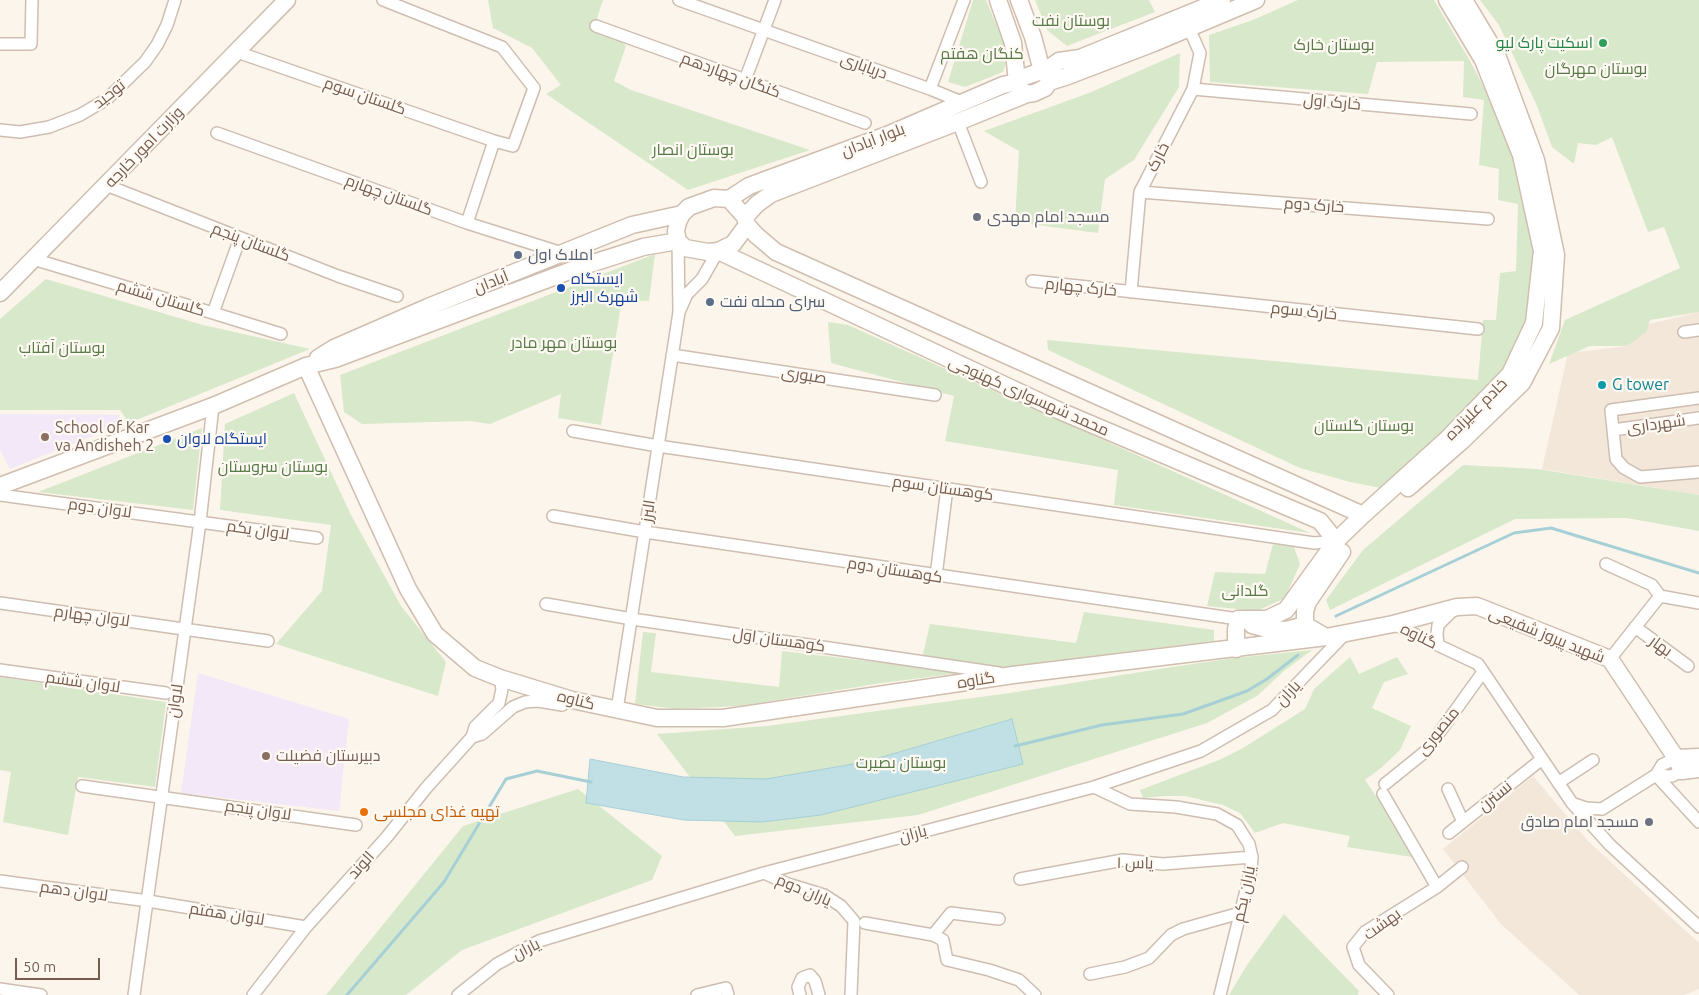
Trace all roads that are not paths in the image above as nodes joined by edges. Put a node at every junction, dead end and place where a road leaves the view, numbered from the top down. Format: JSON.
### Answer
{"nodes":[{"id":1,"x":32,"y":0,"type":"edge"},
{"id":2,"x":175,"y":0,"type":"edge"},
{"id":3,"x":287,"y":0,"type":"edge"},
{"id":4,"x":383,"y":0,"type":"edge"},
{"id":5,"x":679,"y":0,"type":"edge"},
{"id":6,"x":775,"y":0,"type":"edge"},
{"id":7,"x":964,"y":0,"type":"edge"},
{"id":8,"x":998,"y":0,"type":"edge"},
{"id":9,"x":1019,"y":0,"type":"edge"},
{"id":10,"x":1222,"y":0,"type":"edge"},
{"id":11,"x":1256,"y":0,"type":"edge"},
{"id":12,"x":1447,"y":0,"type":"edge"},
{"id":13,"x":1464,"y":0,"type":"edge"},
{"id":14,"x":1186,"y":22,"type":"junction"},
{"id":15,"x":596,"y":26,"type":"dead end"},
{"id":16,"x":763,"y":30,"type":"junction"},
{"id":17,"x":0,"y":44,"type":"edge"},
{"id":18,"x":237,"y":52,"type":"junction"},
{"id":19,"x":1045,"y":75,"type":"junction"},
{"id":20,"x":745,"y":80,"type":"junction"},
{"id":21,"x":1022,"y":88,"type":"junction"},
{"id":22,"x":930,"y":89,"type":"junction"},
{"id":23,"x":1192,"y":89,"type":"junction"},
{"id":24,"x":964,"y":103,"type":"junction"},
{"id":25,"x":1471,"y":114,"type":"dead end"},
{"id":26,"x":958,"y":122,"type":"junction"},
{"id":27,"x":865,"y":123,"type":"dead end"},
{"id":28,"x":0,"y":130,"type":"edge"},
{"id":29,"x":217,"y":133,"type":"dead end"},
{"id":30,"x":494,"y":141,"type":"junction"},
{"id":31,"x":981,"y":182,"type":"dead end"},
{"id":32,"x":106,"y":185,"type":"junction"},
{"id":33,"x":1140,"y":192,"type":"junction"},
{"id":34,"x":729,"y":199,"type":"junction"},
{"id":35,"x":682,"y":214,"type":"junction"},
{"id":36,"x":1488,"y":219,"type":"dead end"},
{"id":37,"x":746,"y":221,"type":"junction"},
{"id":38,"x":467,"y":222,"type":"junction"},
{"id":39,"x":240,"y":238,"type":"junction"},
{"id":40,"x":678,"y":241,"type":"junction"},
{"id":41,"x":718,"y":251,"type":"junction"},
{"id":42,"x":562,"y":253,"type":"junction"},
{"id":43,"x":33,"y":259,"type":"junction"},
{"id":44,"x":1032,"y":281,"type":"dead end"},
{"id":45,"x":1131,"y":292,"type":"junction"},
{"id":46,"x":0,"y":293,"type":"edge"},
{"id":47,"x":397,"y":296,"type":"dead end"},
{"id":48,"x":679,"y":312,"type":"junction"},
{"id":49,"x":213,"y":313,"type":"junction"},
{"id":50,"x":1478,"y":329,"type":"dead end"},
{"id":51,"x":1699,"y":330,"type":"edge"},
{"id":52,"x":1684,"y":332,"type":"dead end"},
{"id":53,"x":281,"y":334,"type":"dead end"},
{"id":54,"x":672,"y":355,"type":"junction"},
{"id":55,"x":306,"y":366,"type":"junction"},
{"id":56,"x":935,"y":396,"type":"dead end"},
{"id":57,"x":1699,"y":398,"type":"edge"},
{"id":58,"x":213,"y":406,"type":"junction"},
{"id":59,"x":1699,"y":418,"type":"edge"},
{"id":60,"x":1613,"y":430,"type":"junction"},
{"id":61,"x":573,"y":431,"type":"dead end"},
{"id":62,"x":658,"y":446,"type":"junction"},
{"id":63,"x":1699,"y":472,"type":"edge"},
{"id":64,"x":0,"y":486,"type":"edge"},
{"id":65,"x":948,"y":488,"type":"junction"},
{"id":66,"x":0,"y":495,"type":"edge"},
{"id":67,"x":1362,"y":514,"type":"junction"},
{"id":68,"x":553,"y":516,"type":"dead end"},
{"id":69,"x":200,"y":522,"type":"junction"},
{"id":70,"x":645,"y":532,"type":"junction"},
{"id":71,"x":317,"y":538,"type":"dead end"},
{"id":72,"x":1336,"y":541,"type":"junction"},
{"id":73,"x":1314,"y":543,"type":"junction"},
{"id":74,"x":1606,"y":564,"type":"dead end"},
{"id":75,"x":1317,"y":567,"type":"junction"},
{"id":76,"x":936,"y":576,"type":"junction"},
{"id":77,"x":1660,"y":596,"type":"junction"},
{"id":78,"x":1699,"y":602,"type":"edge"},
{"id":79,"x":0,"y":603,"type":"edge"},
{"id":80,"x":546,"y":604,"type":"dead end"},
{"id":81,"x":1456,"y":607,"type":"junction"},
{"id":82,"x":632,"y":618,"type":"junction"},
{"id":83,"x":1238,"y":619,"type":"junction"},
{"id":84,"x":1394,"y":624,"type":"junction"},
{"id":85,"x":1305,"y":625,"type":"junction"},
{"id":86,"x":1635,"y":627,"type":"junction"},
{"id":87,"x":185,"y":628,"type":"junction"},
{"id":88,"x":1344,"y":634,"type":"junction"},
{"id":89,"x":1326,"y":637,"type":"junction"},
{"id":90,"x":1297,"y":640,"type":"junction"},
{"id":91,"x":268,"y":641,"type":"dead end"},
{"id":92,"x":1438,"y":645,"type":"junction"},
{"id":93,"x":1236,"y":649,"type":"junction"},
{"id":94,"x":1610,"y":659,"type":"junction"},
{"id":95,"x":1688,"y":666,"type":"dead end"},
{"id":96,"x":0,"y":670,"type":"edge"},
{"id":97,"x":1483,"y":672,"type":"junction"},
{"id":98,"x":1013,"y":675,"type":"junction"},
{"id":99,"x":500,"y":678,"type":"junction"},
{"id":100,"x":166,"y":693,"type":"dead end"},
{"id":101,"x":572,"y":700,"type":"junction"},
{"id":102,"x":617,"y":710,"type":"junction"},
{"id":103,"x":472,"y":737,"type":"junction"},
{"id":104,"x":1699,"y":756,"type":"edge"},
{"id":105,"x":1542,"y":759,"type":"junction"},
{"id":106,"x":1593,"y":760,"type":"dead end"},
{"id":107,"x":1679,"y":765,"type":"junction"},
{"id":108,"x":1699,"y":769,"type":"edge"},
{"id":109,"x":1656,"y":775,"type":"junction"},
{"id":110,"x":1558,"y":783,"type":"junction"},
{"id":111,"x":82,"y":786,"type":"dead end"},
{"id":112,"x":1094,"y":787,"type":"junction"},
{"id":113,"x":1448,"y":790,"type":"dead end"},
{"id":114,"x":161,"y":796,"type":"junction"},
{"id":115,"x":1572,"y":803,"type":"junction"},
{"id":116,"x":1602,"y":809,"type":"junction"},
{"id":117,"x":1463,"y":822,"type":"junction"},
{"id":118,"x":1699,"y":822,"type":"edge"},
{"id":119,"x":356,"y":825,"type":"dead end"},
{"id":120,"x":1449,"y":833,"type":"dead end"},
{"id":121,"x":1604,"y":838,"type":"junction"},
{"id":122,"x":1252,"y":857,"type":"junction"},
{"id":123,"x":1462,"y":867,"type":"dead end"},
{"id":124,"x":764,"y":872,"type":"junction"},
{"id":125,"x":1020,"y":879,"type":"dead end"},
{"id":126,"x":0,"y":881,"type":"edge"},
{"id":127,"x":1437,"y":886,"type":"junction"},
{"id":128,"x":148,"y":901,"type":"junction"},
{"id":129,"x":1240,"y":913,"type":"junction"},
{"id":130,"x":998,"y":919,"type":"dead end"},
{"id":131,"x":865,"y":924,"type":"dead end"},
{"id":132,"x":1699,"y":926,"type":"edge"},
{"id":133,"x":306,"y":927,"type":"junction"},
{"id":134,"x":933,"y":935,"type":"junction"},
{"id":135,"x":1090,"y":974,"type":"dead end"},
{"id":136,"x":0,"y":990,"type":"edge"},
{"id":137,"x":41,"y":995,"type":"edge"},
{"id":138,"x":134,"y":995,"type":"edge"},
{"id":139,"x":253,"y":995,"type":"edge"},
{"id":140,"x":458,"y":995,"type":"edge"},
{"id":141,"x":697,"y":995,"type":"edge"},
{"id":142,"x":728,"y":995,"type":"edge"},
{"id":143,"x":800,"y":995,"type":"edge"},
{"id":144,"x":819,"y":995,"type":"edge"},
{"id":145,"x":851,"y":995,"type":"edge"},
{"id":146,"x":1035,"y":995,"type":"edge"},
{"id":147,"x":1220,"y":995,"type":"edge"},
{"id":148,"x":1388,"y":995,"type":"edge"}],
"edges":[{"from":1,"to":17,"type":"street"},
{"from":2,"to":28,"type":"street","name":"توحید"},
{"from":3,"to":18,"type":"main road","name":"وزارت امور خارجه"},
{"from":4,"to":30,"type":"street","name":"گلستان سوم"},
{"from":5,"to":16,"type":"street","name":"دریاباری"},
{"from":6,"to":16,"type":"street"},
{"from":7,"to":22,"type":"street"},
{"from":8,"to":21,"type":"main road"},
{"from":9,"to":19,"type":"main road"},
{"from":10,"to":14,"type":"main road"},
{"from":11,"to":14,"type":"main road"},
{"from":12,"to":67,"type":"main road","name":"خادم علیزاده"},
{"from":13,"to":85,"type":"main road","name":"خادم علیزاده"},
{"from":14,"to":19,"type":"main road"},
{"from":14,"to":23,"type":"street","name":"خارک"},
{"from":15,"to":20,"type":"street","name":"کنگان چهاردهم"},
{"from":16,"to":20,"type":"street"},
{"from":16,"to":22,"type":"street","name":"دریاباری"},
{"from":18,"to":30,"type":"street","name":"گلستان سوم"},
{"from":18,"to":32,"type":"main road","name":"وزارت امور خارجه"},
{"from":19,"to":21,"type":"main road"},
{"from":20,"to":27,"type":"street","name":"کنگان چهاردهم"},
{"from":21,"to":24,"type":"main road","name":"بلوار آبادان"},
{"from":21,"to":26,"type":"main road","name":"بلوار آبادان"},
{"from":22,"to":24,"type":"street","name":"دریاباری"},
{"from":23,"to":25,"type":"street","name":"خارک اول"},
{"from":23,"to":33,"type":"street","name":"خارک"},
{"from":24,"to":34,"type":"main road","name":"بلوار آبادان"},
{"from":26,"to":31,"type":"street"},
{"from":26,"to":37,"type":"main road","name":"بلوار آبادان"},
{"from":29,"to":38,"type":"street","name":"گلستان چهارم"},
{"from":30,"to":38,"type":"street"},
{"from":32,"to":39,"type":"street","name":"گلستان پنجم"},
{"from":32,"to":43,"type":"main road","name":"وزارت امور خارجه"},
{"from":33,"to":36,"type":"street","name":"خارک دوم"},
{"from":33,"to":45,"type":"street","name":"خارک"},
{"from":34,"to":35,"type":"main road"},
{"from":34,"to":37,"type":"main road"},
{"from":35,"to":40,"type":"main road"},
{"from":35,"to":42,"type":"main road","name":"آبادان"},
{"from":37,"to":41,"type":"main road"},
{"from":37,"to":67,"type":"main road","name":"محمد شهسواری کهنوجی"},
{"from":38,"to":42,"type":"street","name":"گلستان چهارم"},
{"from":39,"to":47,"type":"street","name":"گلستان پنجم"},
{"from":39,"to":49,"type":"street","name":"گلستان ششم"},
{"from":40,"to":41,"type":"main road"},
{"from":40,"to":48,"type":"street","name":"البرز"},
{"from":40,"to":55,"type":"main road","name":"آبادان"},
{"from":41,"to":48,"type":"street","name":"البرز"},
{"from":41,"to":72,"type":"main road","name":"محمد شهسواری کهنوجی"},
{"from":42,"to":55,"type":"main road","name":"آبادان"},
{"from":43,"to":46,"type":"main road","name":"وزارت امور خارجه"},
{"from":43,"to":49,"type":"street","name":"گلستان ششم"},
{"from":44,"to":45,"type":"street","name":"خارک چهارم"},
{"from":45,"to":50,"type":"street","name":"خارک سوم"},
{"from":48,"to":54,"type":"street","name":"البرز"},
{"from":49,"to":53,"type":"street"},
{"from":51,"to":52,"type":"street"},
{"from":54,"to":56,"type":"street","name":"صبوری"},
{"from":54,"to":62,"type":"street","name":"البرز"},
{"from":55,"to":58,"type":"main road","name":"آبادان"},
{"from":55,"to":99,"type":"main road","name":"گناوه"},
{"from":57,"to":60,"type":"street","name":"شهرداری"},
{"from":58,"to":64,"type":"main road","name":"آبادان"},
{"from":58,"to":69,"type":"street","name":"لاوان"},
{"from":59,"to":60,"type":"street","name":"شهرداری"},
{"from":60,"to":63,"type":"street","name":"شهرداری"},
{"from":61,"to":62,"type":"street","name":"کوهستان سوم"},
{"from":62,"to":65,"type":"street","name":"کوهستان سوم"},
{"from":62,"to":70,"type":"street","name":"البرز"},
{"from":65,"to":73,"type":"street","name":"کوهستان سوم"},
{"from":65,"to":76,"type":"street"},
{"from":66,"to":69,"type":"street","name":"لاوان دوم"},
{"from":67,"to":72,"type":"main road","name":"خادم علیزاده"},
{"from":68,"to":70,"type":"street","name":"کوهستان دوم"},
{"from":69,"to":71,"type":"street","name":"لاوان یکم"},
{"from":69,"to":87,"type":"street","name":"لاوان"},
{"from":70,"to":76,"type":"street","name":"کوهستان دوم"},
{"from":70,"to":82,"type":"street","name":"البرز"},
{"from":72,"to":73,"type":"street","name":"کوهستان سوم"},
{"from":72,"to":75,"type":"main road","name":"خادم علیزاده"},
{"from":73,"to":75,"type":"street"},
{"from":74,"to":77,"type":"street"},
{"from":75,"to":83,"type":"main road","name":"خادم علیزاده"},
{"from":76,"to":83,"type":"street","name":"کوهستان دوم"},
{"from":77,"to":78,"type":"street"},
{"from":77,"to":86,"type":"street","name":"بهار"},
{"from":79,"to":87,"type":"street","name":"لاوان چهارم"},
{"from":80,"to":82,"type":"street","name":"کوهستان اول"},
{"from":81,"to":84,"type":"main road","name":"شهید پیروز شفیعی"},
{"from":81,"to":92,"type":"street"},
{"from":81,"to":94,"type":"main road","name":"شهید پیروز شفیعی"},
{"from":82,"to":98,"type":"street","name":"کوهستان اول"},
{"from":82,"to":102,"type":"street","name":"البرز"},
{"from":83,"to":85,"type":"main road"},
{"from":83,"to":93,"type":"main road"},
{"from":84,"to":88,"type":"main road","name":"گناوه"},
{"from":84,"to":92,"type":"street","name":"گناوه"},
{"from":85,"to":89,"type":"main road"},
{"from":85,"to":90,"type":"main road","name":"خادم علیزاده"},
{"from":86,"to":94,"type":"street","name":"بهار"},
{"from":86,"to":95,"type":"street","name":"بهار"},
{"from":87,"to":91,"type":"street","name":"لاوان چهارم"},
{"from":87,"to":114,"type":"street","name":"لاوان"},
{"from":88,"to":89,"type":"main road","name":"گناوه"},
{"from":88,"to":112,"type":"street","name":"یاران"},
{"from":89,"to":90,"type":"main road","name":"گناوه"},
{"from":90,"to":93,"type":"main road","name":"گناوه"},
{"from":92,"to":97,"type":"street","name":"گناوه"},
{"from":93,"to":98,"type":"main road","name":"گناوه"},
{"from":94,"to":107,"type":"main road","name":"شهید پیروز شفیعی"},
{"from":96,"to":100,"type":"street","name":"لاوان ششم"},
{"from":97,"to":105,"type":"street","name":"گناوه"},
{"from":97,"to":127,"type":"street","name":"منصوری"},
{"from":98,"to":102,"type":"main road","name":"گناوه"},
{"from":99,"to":101,"type":"main road","name":"گناوه"},
{"from":99,"to":103,"type":"street"},
{"from":101,"to":102,"type":"main road","name":"گناوه"},
{"from":101,"to":103,"type":"street"},
{"from":103,"to":133,"type":"street","name":"الوند"},
{"from":104,"to":107,"type":"main road"},
{"from":105,"to":110,"type":"street","name":"گناوه"},
{"from":105,"to":117,"type":"street","name":"نسترن"},
{"from":106,"to":110,"type":"street"},
{"from":107,"to":108,"type":"main road"},
{"from":107,"to":109,"type":"street"},
{"from":109,"to":116,"type":"street"},
{"from":109,"to":118,"type":"street"},
{"from":110,"to":115,"type":"street","name":"گناوه"},
{"from":111,"to":114,"type":"street","name":"لاوان پنجم"},
{"from":112,"to":122,"type":"street","name":"یاران یکم"},
{"from":112,"to":124,"type":"street","name":"یاران"},
{"from":113,"to":117,"type":"street"},
{"from":114,"to":119,"type":"street","name":"لاوان پنجم"},
{"from":114,"to":128,"type":"street","name":"لاوان"},
{"from":115,"to":116,"type":"street"},
{"from":115,"to":121,"type":"street","name":"گناوه"},
{"from":116,"to":121,"type":"street"},
{"from":117,"to":120,"type":"street","name":"نسترن"},
{"from":121,"to":132,"type":"street","name":"گناوه"},
{"from":122,"to":125,"type":"street","name":"یاس ۱"},
{"from":122,"to":129,"type":"street","name":"یاران یکم"},
{"from":123,"to":127,"type":"street","name":"بهشت"},
{"from":124,"to":140,"type":"street","name":"یاران"},
{"from":124,"to":145,"type":"street","name":"یاران دوم"},
{"from":126,"to":128,"type":"street","name":"لاوان دهم"},
{"from":127,"to":148,"type":"street","name":"بهشت"},
{"from":128,"to":133,"type":"street","name":"لاوان هفتم"},
{"from":128,"to":138,"type":"street","name":"لاوان"},
{"from":129,"to":135,"type":"street"},
{"from":129,"to":147,"type":"street","name":"یاران یکم"},
{"from":130,"to":134,"type":"street"},
{"from":131,"to":134,"type":"street"},
{"from":133,"to":139,"type":"street","name":"الوند"},
{"from":134,"to":146,"type":"street"},
{"from":136,"to":137,"type":"street"},
{"from":141,"to":142,"type":"street"},
{"from":143,"to":144,"type":"street"}]}
